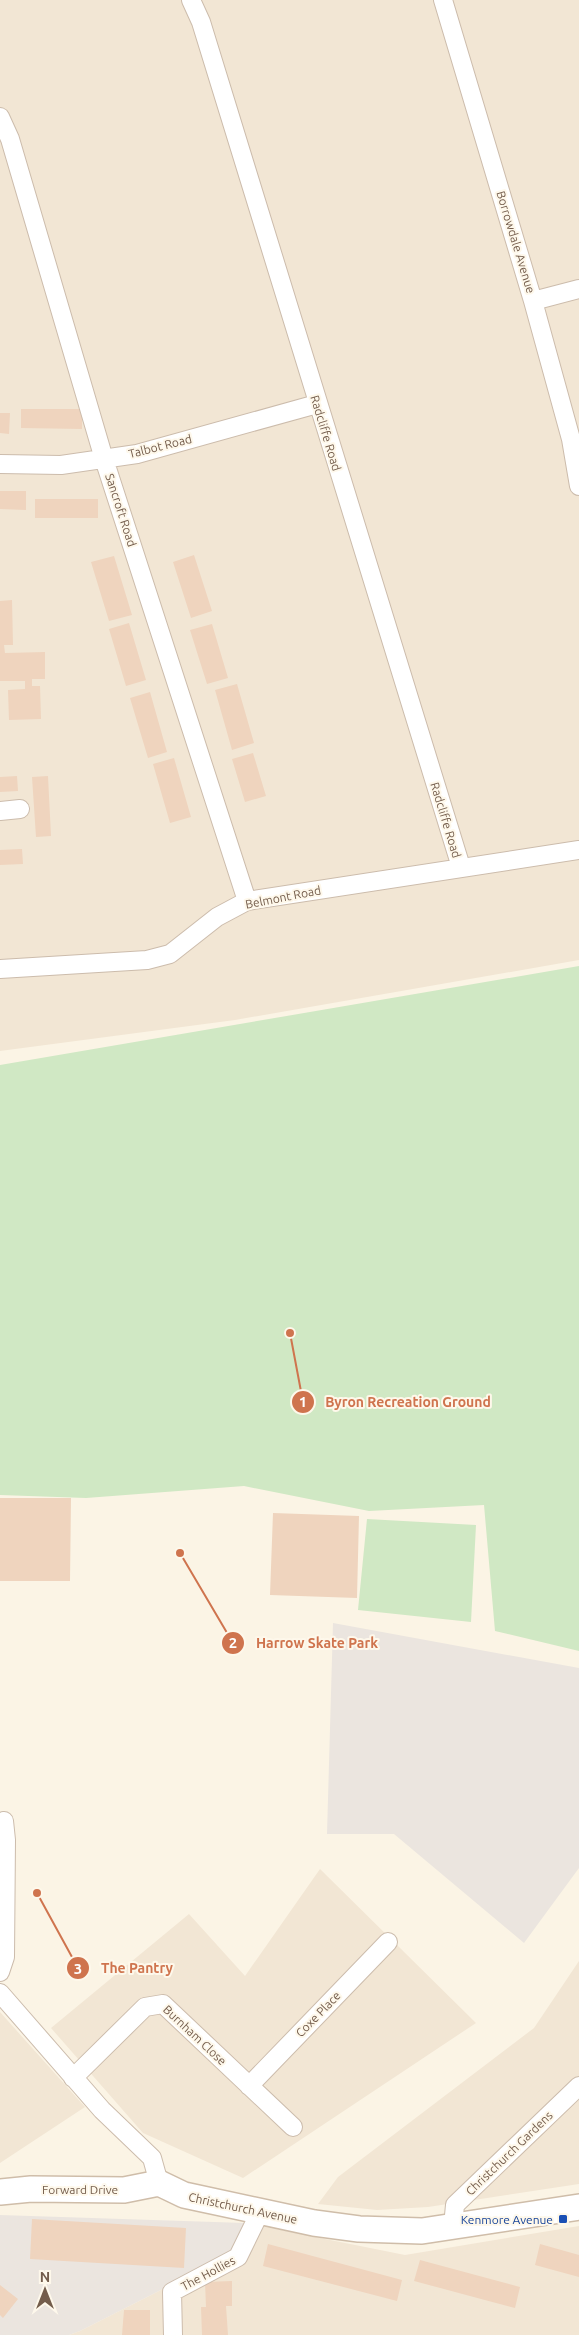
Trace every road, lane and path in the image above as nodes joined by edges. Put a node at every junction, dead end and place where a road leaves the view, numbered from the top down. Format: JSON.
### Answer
{"nodes":[{"id":1,"x":191,"y":0,"type":"edge"},
{"id":2,"x":443,"y":0,"type":"edge"},
{"id":3,"x":0,"y":117,"type":"edge"},
{"id":4,"x":579,"y":289,"type":"edge"},
{"id":5,"x":533,"y":301,"type":"junction"},
{"id":6,"x":317,"y":404,"type":"junction"},
{"id":7,"x":104,"y":459,"type":"junction"},
{"id":8,"x":0,"y":464,"type":"edge"},
{"id":9,"x":579,"y":486,"type":"edge"},
{"id":10,"x":20,"y":809,"type":"dead end"},
{"id":11,"x":0,"y":810,"type":"edge"},
{"id":12,"x":579,"y":850,"type":"edge"},
{"id":13,"x":461,"y":867,"type":"junction"},
{"id":14,"x":247,"y":901,"type":"junction"},
{"id":15,"x":0,"y":969,"type":"edge"},
{"id":16,"x":4,"y":1822,"type":"dead end"},
{"id":17,"x":388,"y":1942,"type":"dead end"},
{"id":18,"x":0,"y":1972,"type":"edge"},
{"id":19,"x":0,"y":1992,"type":"edge"},
{"id":20,"x":73,"y":2078,"type":"junction"},
{"id":21,"x":249,"y":2086,"type":"junction"},
{"id":22,"x":579,"y":2086,"type":"edge"},
{"id":23,"x":292,"y":2127,"type":"dead end"},
{"id":24,"x":159,"y":2183,"type":"junction"},
{"id":25,"x":0,"y":2192,"type":"edge"},
{"id":26,"x":579,"y":2207,"type":"edge"},
{"id":27,"x":260,"y":2212,"type":"junction"},
{"id":28,"x":453,"y":2226,"type":"junction"},
{"id":29,"x":173,"y":2335,"type":"edge"}],
"edges":[{"from":1,"to":6,"type":"street","name":"Radcliffe Road"},
{"from":2,"to":5,"type":"street","name":"Borrowdale Avenue"},
{"from":3,"to":7,"type":"street","name":"Sancroft Road"},
{"from":4,"to":5,"type":"street"},
{"from":5,"to":9,"type":"street","name":"Borrowdale Avenue"},
{"from":6,"to":7,"type":"street","name":"Talbot Road"},
{"from":6,"to":13,"type":"street","name":"Radcliffe Road"},
{"from":7,"to":8,"type":"street","name":"Talbot Road"},
{"from":7,"to":14,"type":"street","name":"Sancroft Road"},
{"from":10,"to":11,"type":"street"},
{"from":12,"to":13,"type":"street","name":"Belmont Road"},
{"from":13,"to":14,"type":"street","name":"Belmont Road"},
{"from":14,"to":15,"type":"street","name":"Belmont Road"},
{"from":16,"to":18,"type":"street"},
{"from":17,"to":21,"type":"street","name":"Coxe Place"},
{"from":19,"to":20,"type":"street"},
{"from":20,"to":21,"type":"street","name":"Burnham Close"},
{"from":20,"to":24,"type":"street"},
{"from":21,"to":23,"type":"street","name":"Burnham Close"},
{"from":22,"to":28,"type":"street","name":"Christchurch Gardens"},
{"from":24,"to":25,"type":"street","name":"Forward Drive"},
{"from":24,"to":27,"type":"street","name":"Christchurch Avenue"},
{"from":26,"to":28,"type":"street","name":"Christchurch Avenue"},
{"from":27,"to":28,"type":"street","name":"Christchurch Avenue"},
{"from":27,"to":29,"type":"street","name":"The Hollies"}]}
